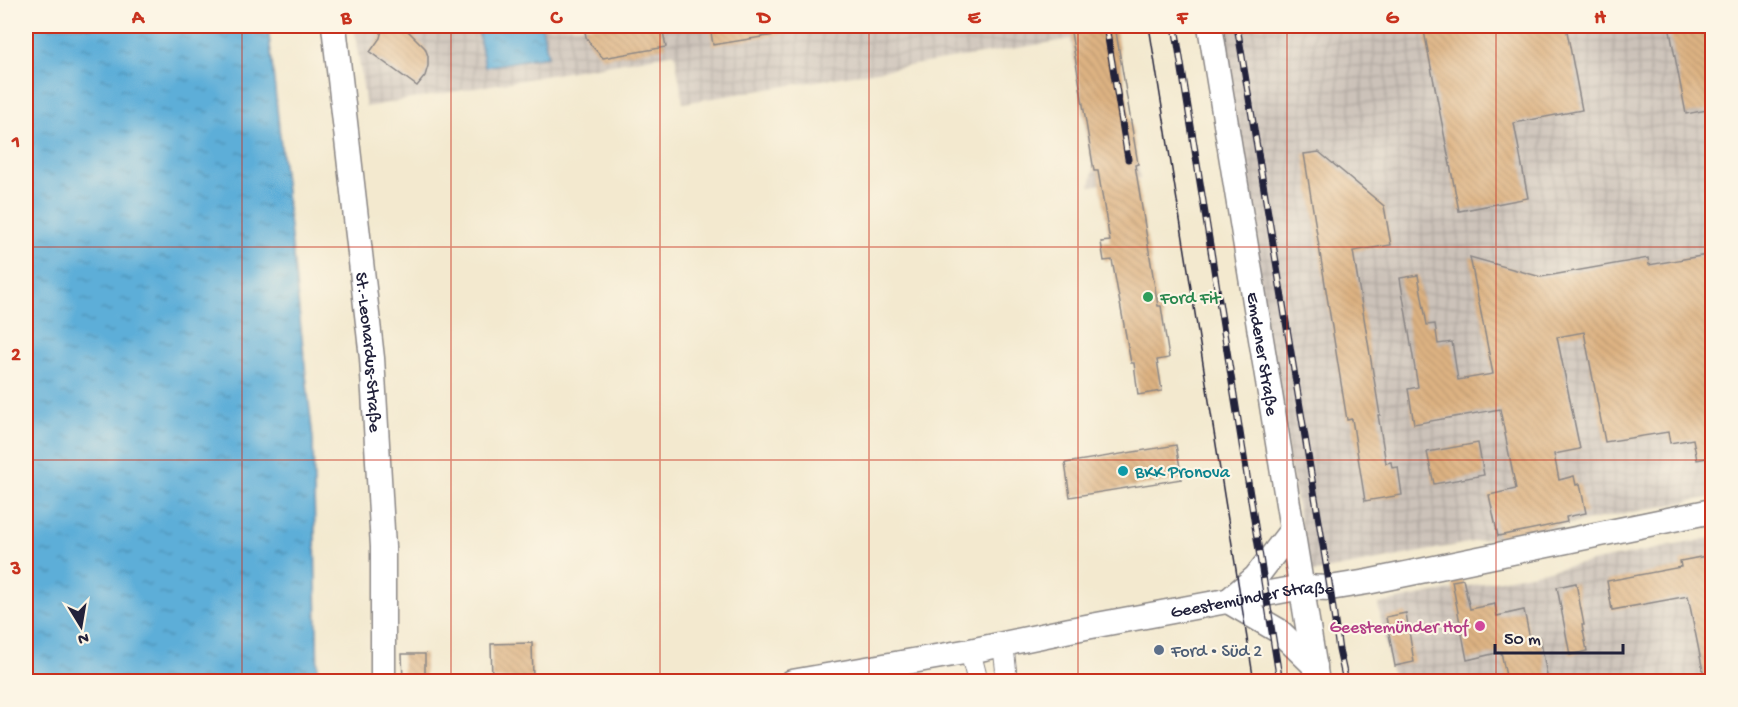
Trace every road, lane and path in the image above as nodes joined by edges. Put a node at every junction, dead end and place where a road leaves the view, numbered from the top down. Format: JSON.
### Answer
{"nodes":[{"id":1,"x":334,"y":26,"type":"edge"},
{"id":2,"x":1210,"y":26,"type":"edge"},
{"id":3,"x":1713,"y":511,"type":"edge"},
{"id":4,"x":1292,"y":530,"type":"junction"},
{"id":5,"x":1302,"y":587,"type":"junction"},
{"id":6,"x":1228,"y":601,"type":"junction"},
{"id":7,"x":1004,"y":644,"type":"junction"},
{"id":8,"x":970,"y":651,"type":"junction"},
{"id":9,"x":1316,"y":674,"type":"edge"},
{"id":10,"x":383,"y":681,"type":"edge"},
{"id":11,"x":792,"y":681,"type":"edge"},
{"id":12,"x":978,"y":681,"type":"edge"},
{"id":13,"x":1003,"y":681,"type":"edge"}],
"edges":[{"from":1,"to":10,"type":"street","name":"St.-Leonardus-Straße"},
{"from":2,"to":4,"type":"street","name":"Emdener Straße"},
{"from":3,"to":5,"type":"street","name":"Geestemünder Straße"},
{"from":4,"to":5,"type":"street","name":"Emdener Straße"},
{"from":4,"to":6,"type":"street"},
{"from":5,"to":6,"type":"street","name":"Geestemünder Straße"},
{"from":5,"to":9,"type":"street","name":"Emdener Straße"},
{"from":6,"to":7,"type":"street","name":"Geestemünder Straße"},
{"from":6,"to":9,"type":"street"},
{"from":7,"to":8,"type":"street","name":"Geestemünder Straße"},
{"from":7,"to":13,"type":"street"},
{"from":8,"to":11,"type":"street","name":"Geestemünder Straße"},
{"from":8,"to":12,"type":"street"}]}
